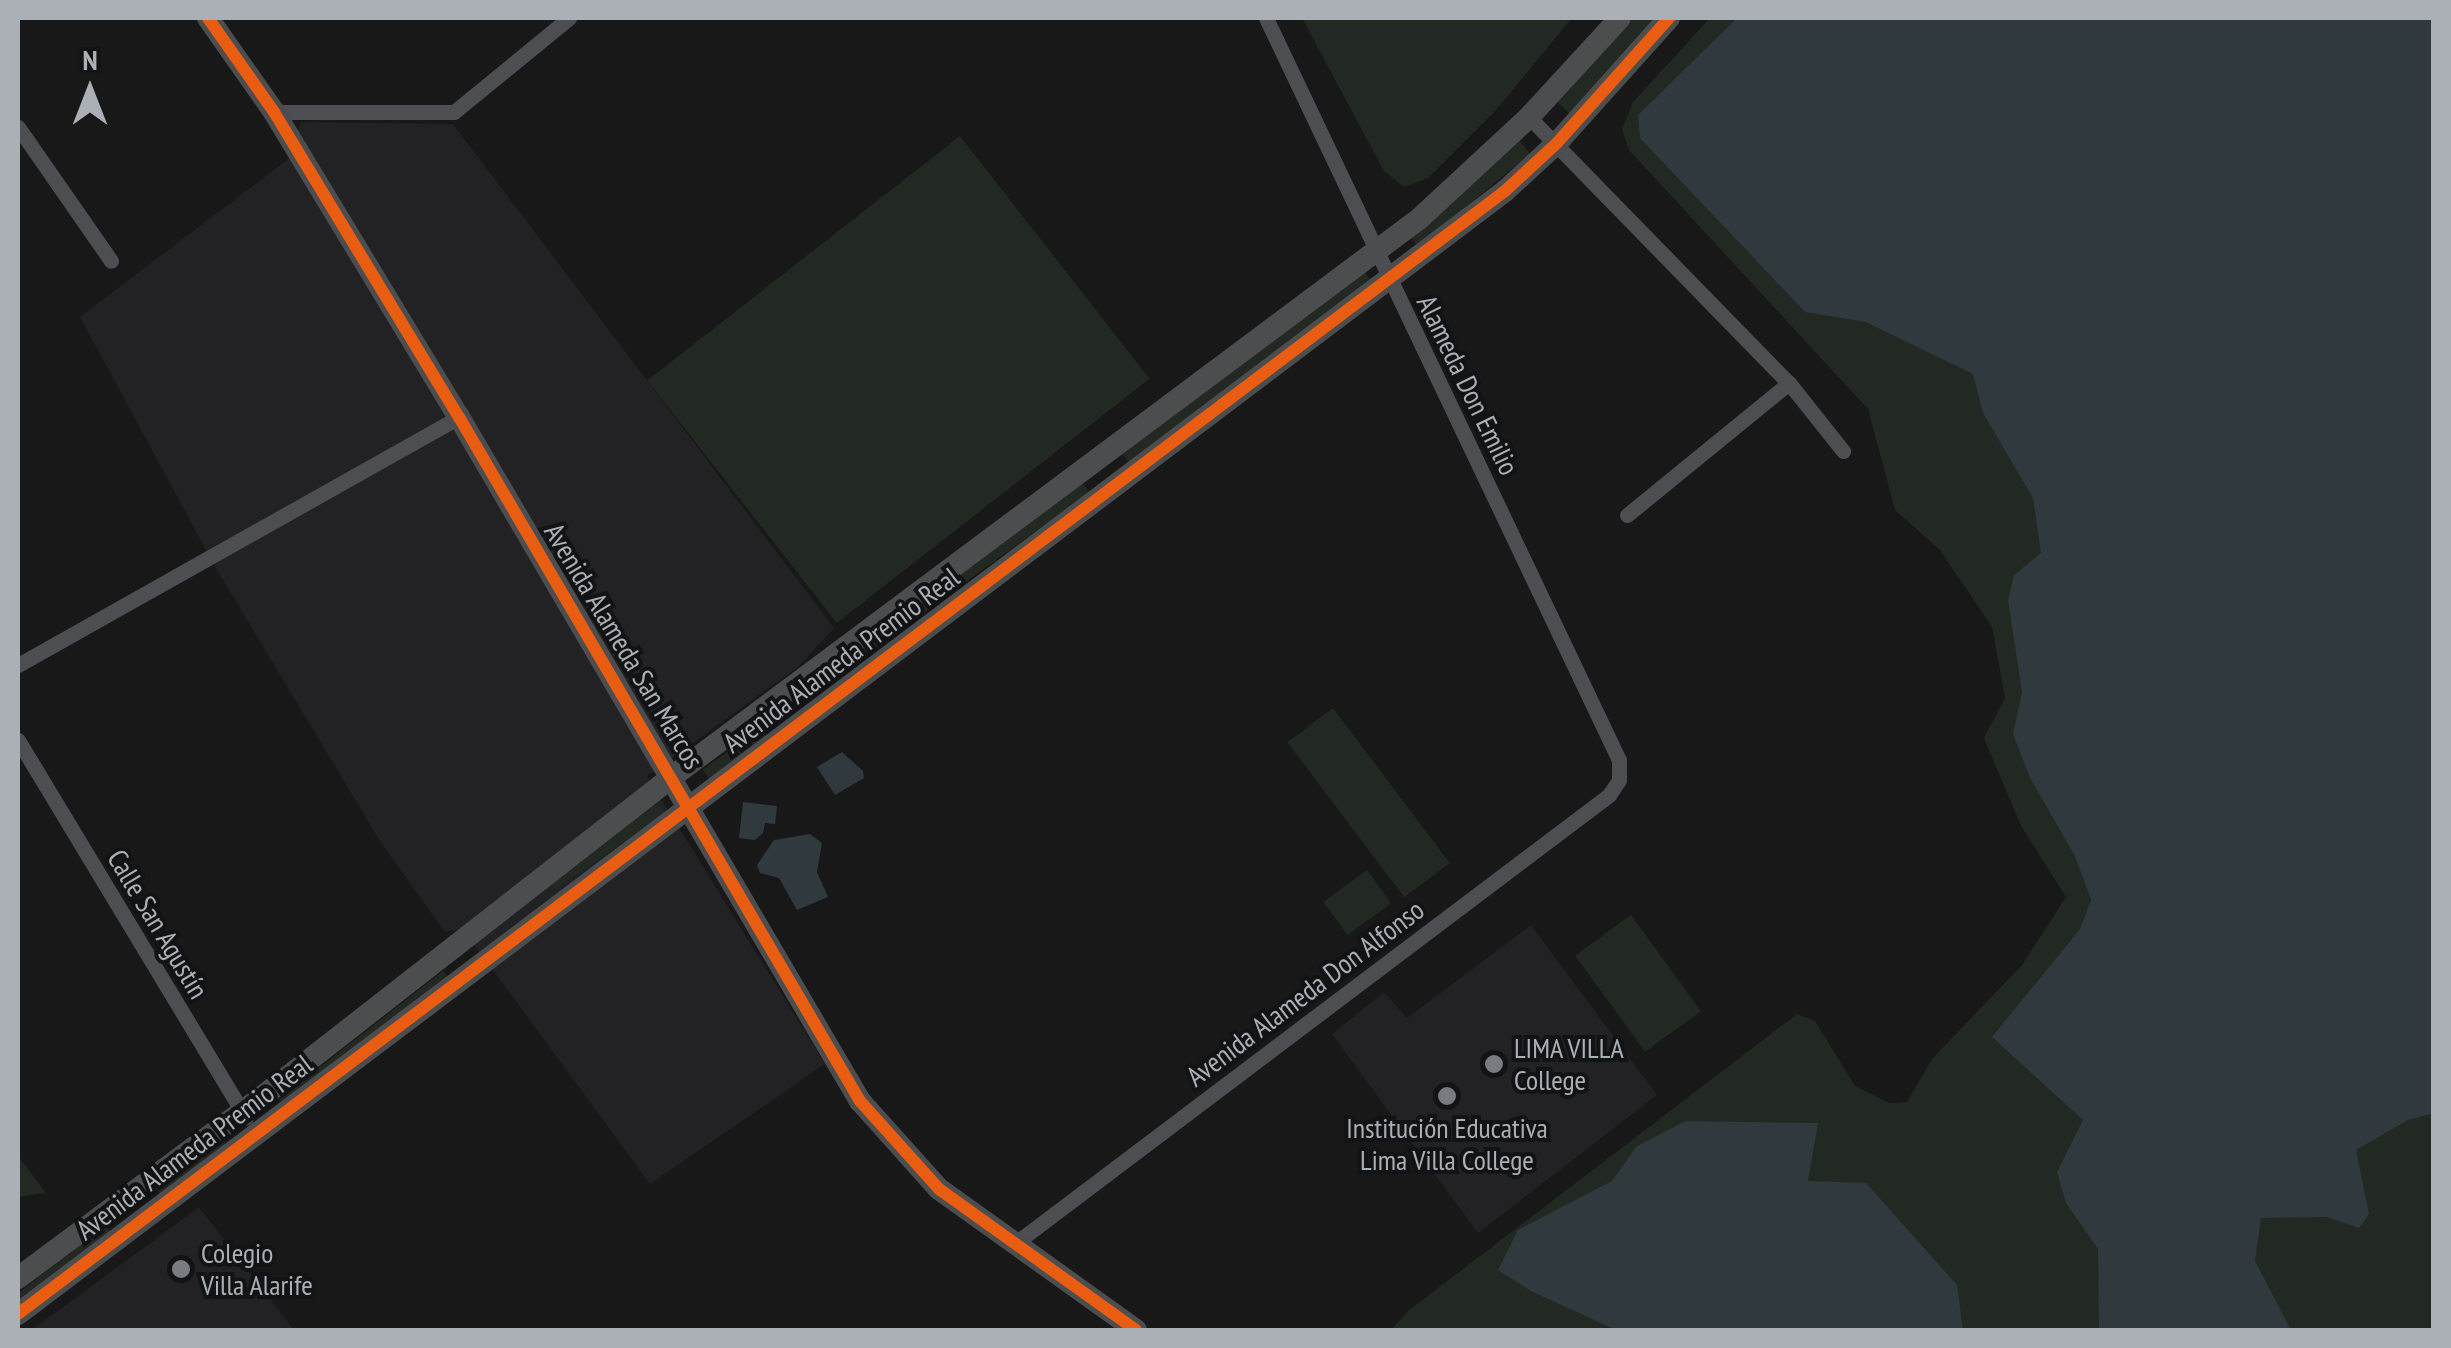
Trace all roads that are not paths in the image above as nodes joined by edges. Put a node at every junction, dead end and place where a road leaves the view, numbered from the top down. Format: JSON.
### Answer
{"nodes":[{"id":1,"x":208,"y":18,"type":"edge"},
{"id":2,"x":569,"y":18,"type":"edge"},
{"id":3,"x":1266,"y":18,"type":"edge"},
{"id":4,"x":1620,"y":18,"type":"edge"},
{"id":5,"x":1669,"y":18,"type":"edge"},
{"id":6,"x":274,"y":112,"type":"junction"},
{"id":7,"x":1530,"y":117,"type":"junction"},
{"id":8,"x":18,"y":128,"type":"edge"},
{"id":9,"x":1556,"y":144,"type":"junction"},
{"id":10,"x":1376,"y":251,"type":"junction"},
{"id":11,"x":111,"y":261,"type":"dead end"},
{"id":12,"x":1389,"y":278,"type":"junction"},
{"id":13,"x":1788,"y":383,"type":"junction"},
{"id":14,"x":459,"y":417,"type":"junction"},
{"id":15,"x":1843,"y":451,"type":"dead end"},
{"id":16,"x":1627,"y":516,"type":"dead end"},
{"id":17,"x":18,"y":665,"type":"edge"},
{"id":18,"x":18,"y":740,"type":"edge"},
{"id":19,"x":672,"y":776,"type":"junction"},
{"id":20,"x":1620,"y":776,"type":"joint"},
{"id":21,"x":690,"y":806,"type":"junction"},
{"id":22,"x":524,"y":892,"type":"junction"},
{"id":23,"x":543,"y":914,"type":"junction"},
{"id":24,"x":455,"y":946,"type":"junction"},
{"id":25,"x":473,"y":968,"type":"junction"},
{"id":26,"x":242,"y":1112,"type":"junction"},
{"id":27,"x":256,"y":1133,"type":"junction"},
{"id":28,"x":127,"y":1197,"type":"junction"},
{"id":29,"x":143,"y":1216,"type":"junction"},
{"id":30,"x":1013,"y":1246,"type":"junction"},
{"id":31,"x":18,"y":1278,"type":"edge"},
{"id":32,"x":18,"y":1314,"type":"edge"},
{"id":33,"x":1136,"y":1330,"type":"edge"}],
"edges":[{"from":1,"to":6,"type":"street","name":"Avenida Alameda San Marcos"},
{"from":2,"to":6,"type":"street"},
{"from":3,"to":10,"type":"street","name":"Alameda Don Emilio"},
{"from":4,"to":7,"type":"street","name":"Avenida Alameda Premio Real"},
{"from":5,"to":9,"type":"street","name":"Avenida Alameda Premio Real"},
{"from":6,"to":14,"type":"street","name":"Avenida Alameda San Marcos"},
{"from":7,"to":9,"type":"street"},
{"from":7,"to":10,"type":"street","name":"Avenida Alameda Premio Real"},
{"from":8,"to":11,"type":"street"},
{"from":9,"to":12,"type":"street","name":"Avenida Alameda Premio Real"},
{"from":9,"to":13,"type":"street"},
{"from":10,"to":12,"type":"street","name":"Alameda Don Emilio"},
{"from":10,"to":19,"type":"street","name":"Avenida Alameda Premio Real"},
{"from":12,"to":20,"type":"street","name":"Alameda Don Emilio"},
{"from":12,"to":21,"type":"street","name":"Avenida Alameda Premio Real"},
{"from":13,"to":15,"type":"street"},
{"from":13,"to":16,"type":"street"},
{"from":14,"to":17,"type":"street"},
{"from":14,"to":19,"type":"street","name":"Avenida Alameda San Marcos"},
{"from":18,"to":26,"type":"street","name":"Calle San Agustín"},
{"from":19,"to":21,"type":"street","name":"Avenida Alameda San Marcos"},
{"from":19,"to":22,"type":"street","name":"Avenida Alameda Premio Real"},
{"from":20,"to":30,"type":"street","name":"Avenida Alameda Don Alfonso"},
{"from":21,"to":23,"type":"street","name":"Avenida Alameda Premio Real"},
{"from":21,"to":30,"type":"street","name":"Avenida Alameda San Marcos"},
{"from":22,"to":23,"type":"street"},
{"from":22,"to":24,"type":"street","name":"Avenida Alameda Premio Real"},
{"from":23,"to":25,"type":"street","name":"Avenida Alameda Premio Real"},
{"from":24,"to":25,"type":"street"},
{"from":24,"to":26,"type":"street","name":"Avenida Alameda Premio Real"},
{"from":25,"to":27,"type":"street","name":"Avenida Alameda Premio Real"},
{"from":26,"to":27,"type":"street","name":"Calle San Agustín"},
{"from":26,"to":28,"type":"street","name":"Avenida Alameda Premio Real"},
{"from":27,"to":29,"type":"street","name":"Avenida Alameda Premio Real"},
{"from":28,"to":29,"type":"street"},
{"from":28,"to":31,"type":"street","name":"Avenida Alameda Premio Real"},
{"from":29,"to":32,"type":"street","name":"Avenida Alameda Premio Real"},
{"from":30,"to":33,"type":"street","name":"Avenida Alameda San Marcos"}]}
